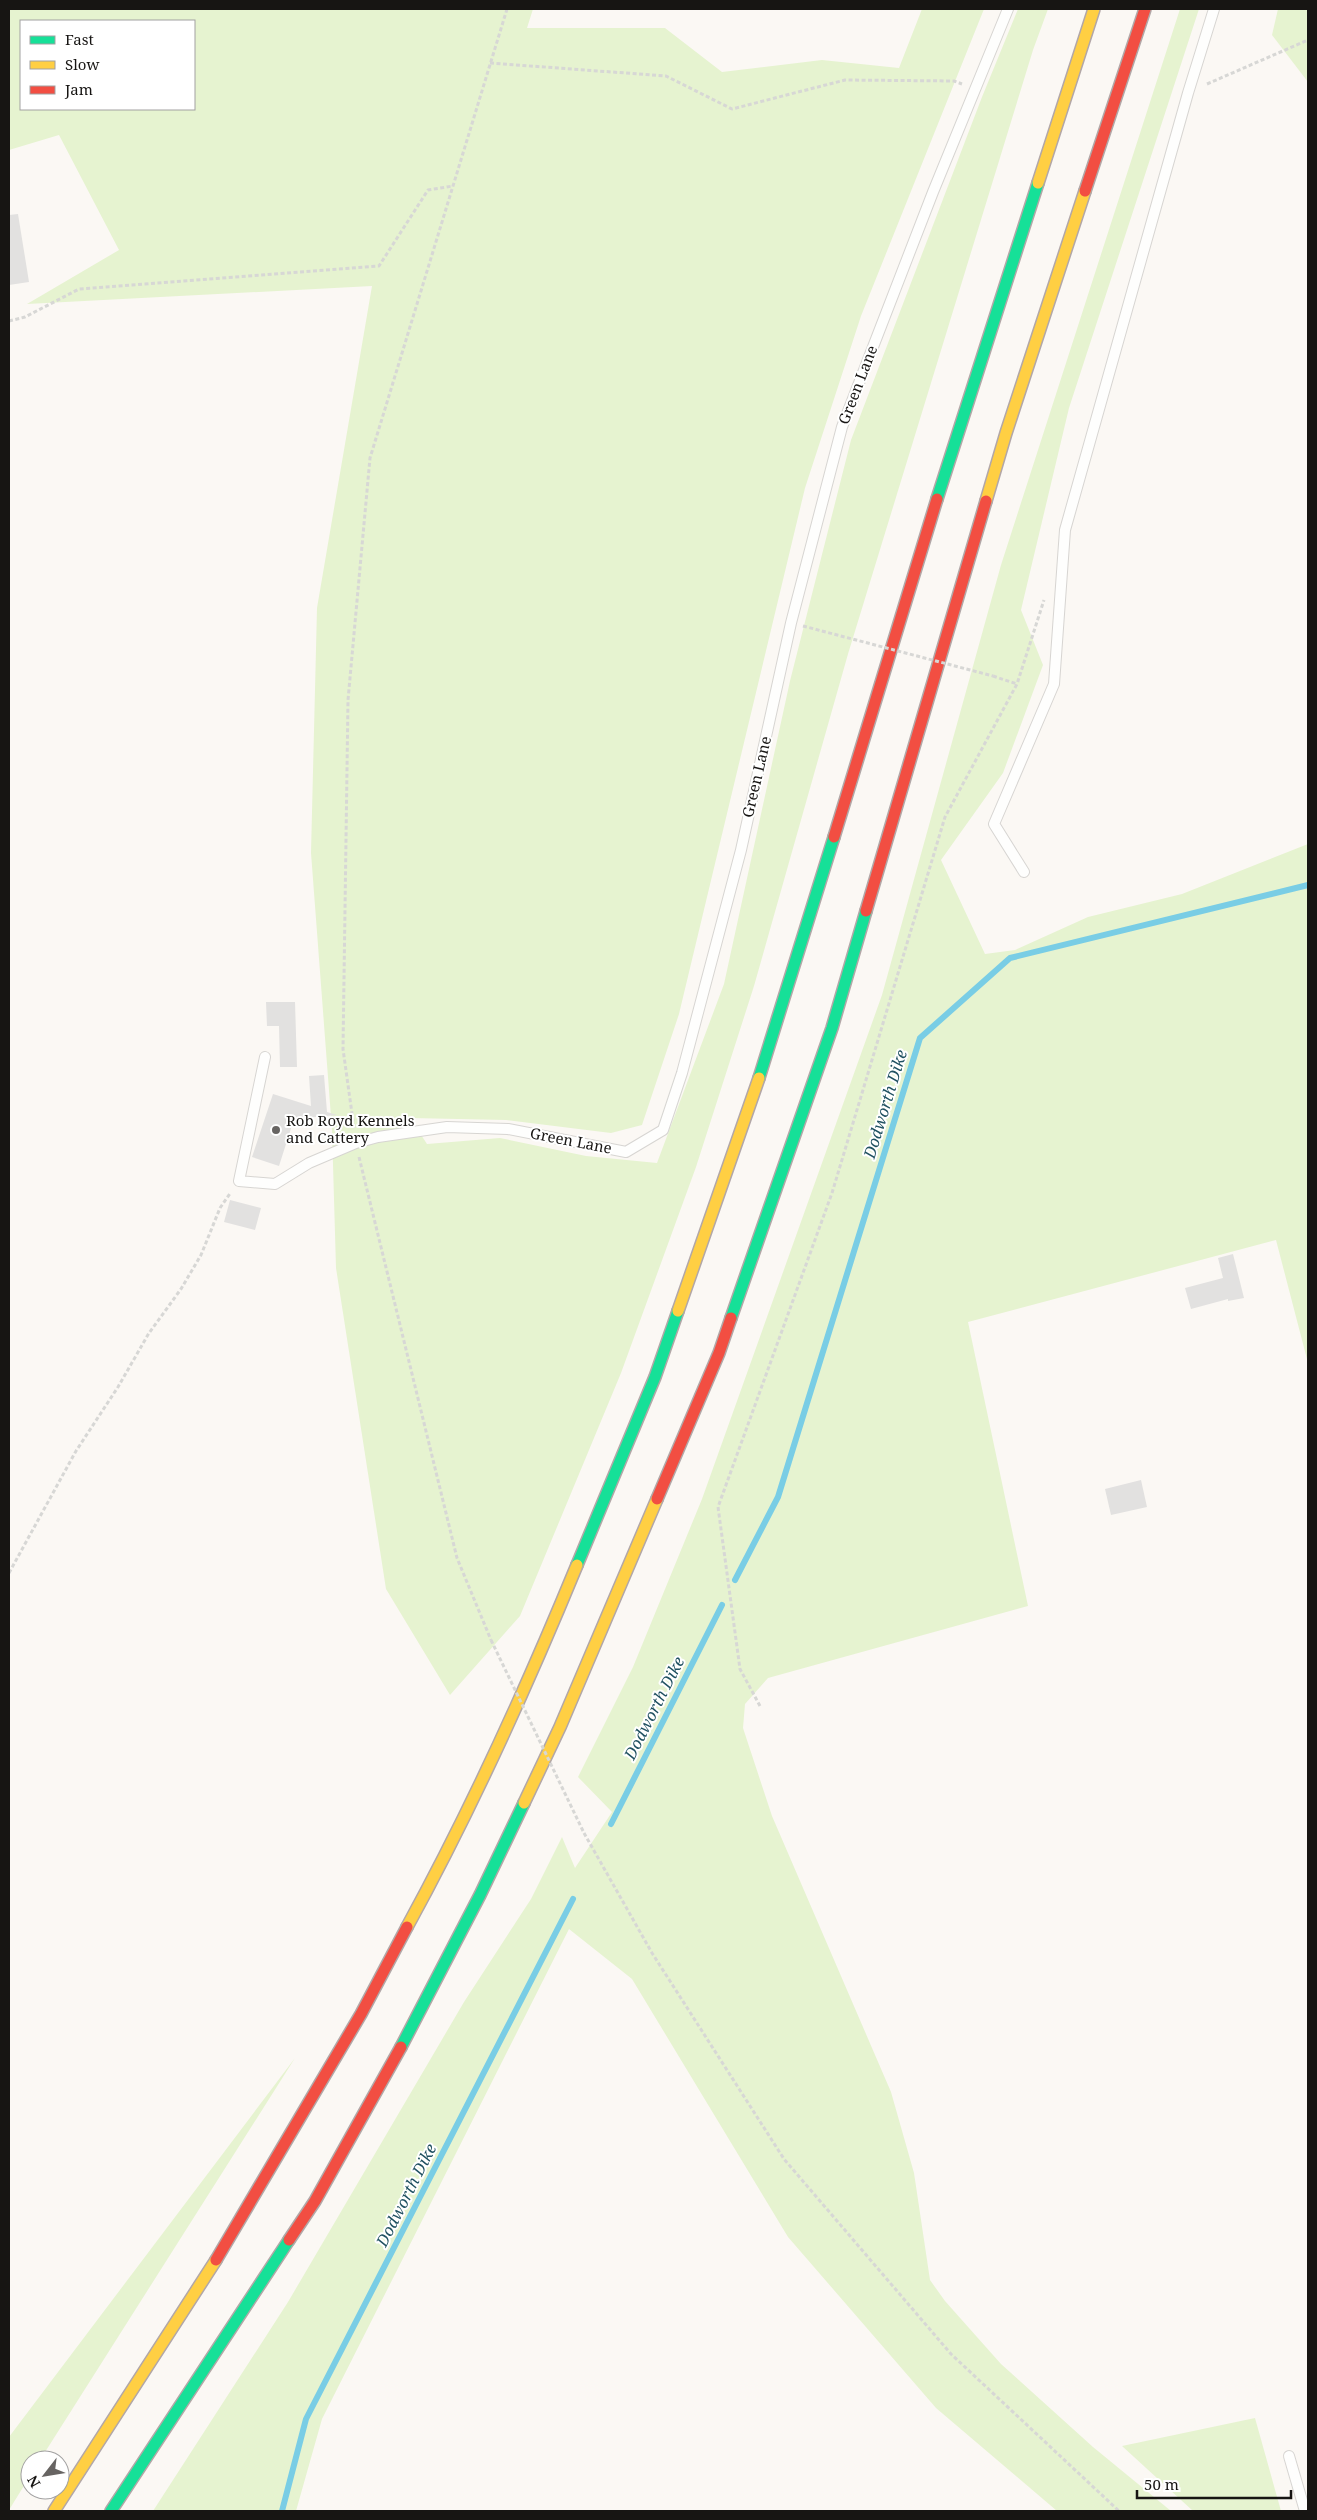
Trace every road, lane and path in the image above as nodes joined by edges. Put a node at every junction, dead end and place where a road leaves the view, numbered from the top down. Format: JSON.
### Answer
{"nodes":[{"id":1,"x":507,"y":9,"type":"edge"},
{"id":2,"x":1008,"y":9,"type":"edge"},
{"id":3,"x":1094,"y":9,"type":"edge"},
{"id":4,"x":1145,"y":9,"type":"edge"},
{"id":5,"x":1214,"y":9,"type":"edge"},
{"id":6,"x":1308,"y":40,"type":"edge"},
{"id":7,"x":490,"y":63,"type":"junction"},
{"id":8,"x":974,"y":89,"type":"junction"},
{"id":9,"x":1188,"y":93,"type":"junction"},
{"id":10,"x":453,"y":186,"type":"junction"},
{"id":11,"x":9,"y":321,"type":"edge"},
{"id":12,"x":1046,"y":593,"type":"dead end"},
{"id":13,"x":802,"y":626,"type":"dead end"},
{"id":14,"x":1017,"y":684,"type":"junction"},
{"id":15,"x":1024,"y":872,"type":"dead end"},
{"id":16,"x":265,"y":1057,"type":"dead end"},
{"id":17,"x":356,"y":1143,"type":"junction"},
{"id":18,"x":239,"y":1181,"type":"junction"},
{"id":19,"x":9,"y":1573,"type":"edge"},
{"id":20,"x":760,"y":1706,"type":"dead end"},
{"id":21,"x":1289,"y":2456,"type":"dead end"},
{"id":22,"x":54,"y":2511,"type":"edge"},
{"id":23,"x":111,"y":2511,"type":"edge"},
{"id":24,"x":1119,"y":2511,"type":"edge"},
{"id":25,"x":1304,"y":2511,"type":"edge"}],
"edges":[{"from":1,"to":7,"type":"path"},
{"from":2,"to":8,"type":"lane","name":"Green Lane"},
{"from":3,"to":22,"type":"highway"},
{"from":4,"to":23,"type":"highway"},
{"from":5,"to":9,"type":"lane"},
{"from":6,"to":9,"type":"path"},
{"from":7,"to":8,"type":"path"},
{"from":7,"to":10,"type":"path"},
{"from":8,"to":17,"type":"lane","name":"Green Lane"},
{"from":9,"to":15,"type":"lane"},
{"from":10,"to":11,"type":"path"},
{"from":10,"to":17,"type":"path"},
{"from":12,"to":14,"type":"path"},
{"from":13,"to":14,"type":"path","bridge":true},
{"from":14,"to":20,"type":"path"},
{"from":16,"to":18,"type":"lane"},
{"from":17,"to":18,"type":"lane","name":"Green Lane"},
{"from":17,"to":24,"type":"path","bridge":true},
{"from":18,"to":19,"type":"path"},
{"from":21,"to":25,"type":"lane"}]}
